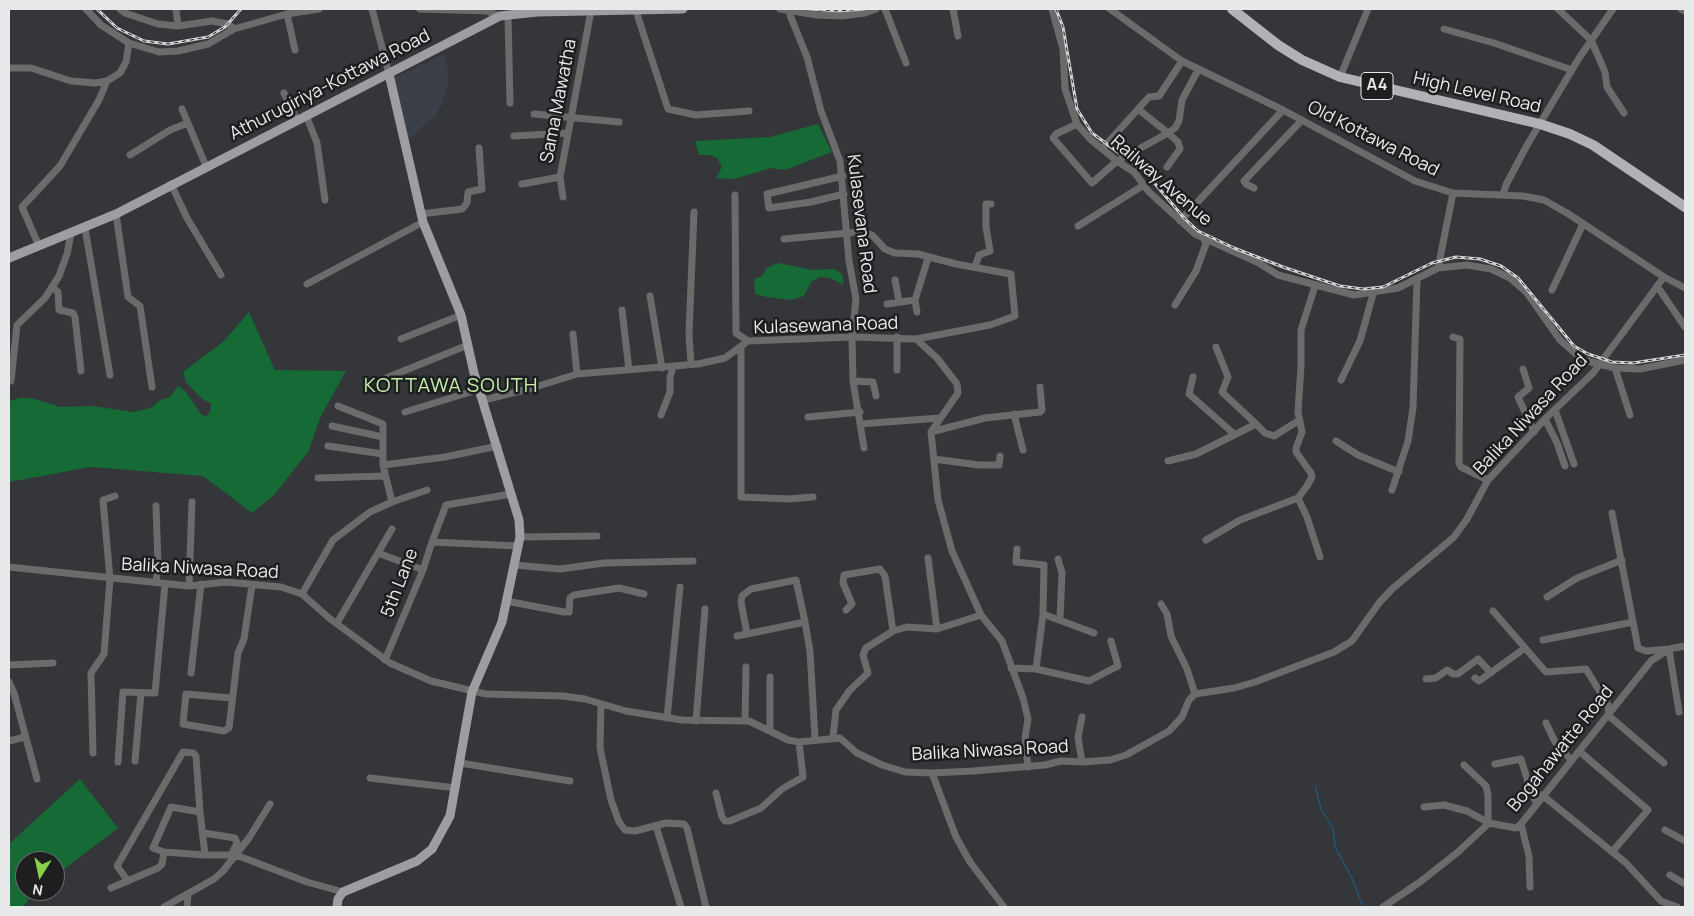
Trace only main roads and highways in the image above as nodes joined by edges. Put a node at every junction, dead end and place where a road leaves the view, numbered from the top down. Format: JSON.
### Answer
{"nodes":[{"id":1,"x":683,"y":9,"type":"edge"},
{"id":2,"x":1232,"y":9,"type":"edge"},
{"id":3,"x":1238,"y":9,"type":"edge"},
{"id":4,"x":389,"y":74,"type":"junction"},
{"id":5,"x":1340,"y":75,"type":"junction"},
{"id":6,"x":1541,"y":122,"type":"junction"},
{"id":7,"x":1685,"y":202,"type":"edge"},
{"id":8,"x":1685,"y":207,"type":"edge"},
{"id":9,"x":9,"y":258,"type":"edge"},
{"id":10,"x":337,"y":907,"type":"edge"}],
"edges":[{"from":1,"to":4,"type":"main road","name":"Athurugiriya-Kottawa Road"},
{"from":2,"to":5,"type":"highway","name":"High Level Road","number":"A4"},
{"from":3,"to":5,"type":"highway","name":"High Level Road","number":"A4"},
{"from":4,"to":9,"type":"main road","name":"Athurugiriya-Kottawa Road"},
{"from":4,"to":10,"type":"main road"},
{"from":5,"to":6,"type":"highway","name":"High Level Road","number":"A4"},
{"from":6,"to":7,"type":"highway","name":"High Level Road","number":"A4"},
{"from":6,"to":8,"type":"highway","name":"High Level Road","number":"A4"}]}
